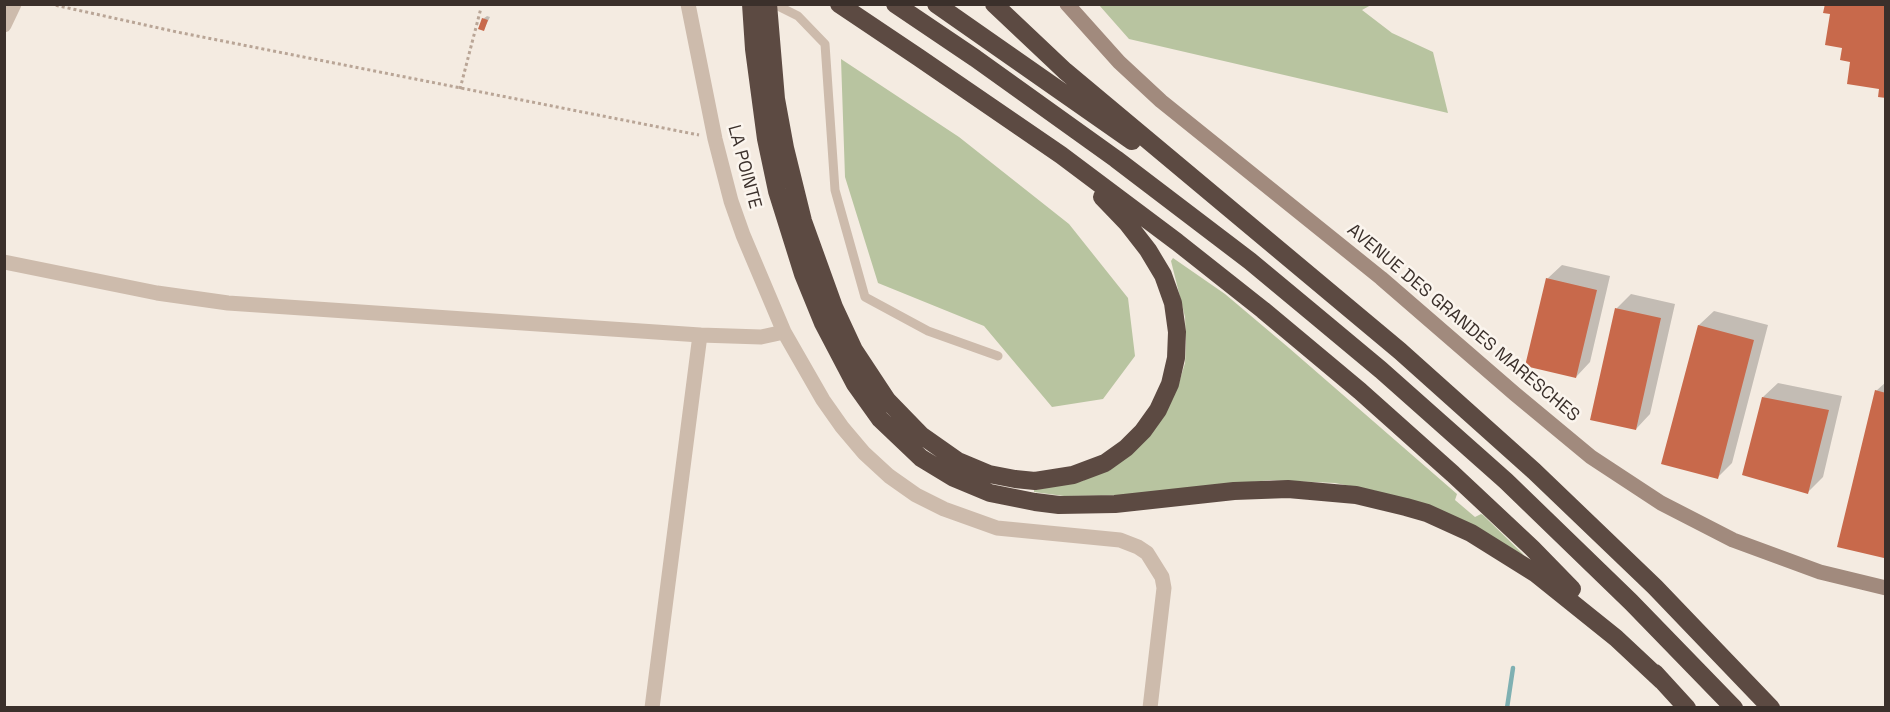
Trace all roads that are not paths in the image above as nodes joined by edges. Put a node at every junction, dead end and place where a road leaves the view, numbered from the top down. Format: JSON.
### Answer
{"nodes":[{"id":1,"x":14,"y":4,"type":"edge"},
{"id":2,"x":688,"y":4,"type":"edge"},
{"id":3,"x":751,"y":4,"type":"edge"},
{"id":4,"x":768,"y":4,"type":"edge"},
{"id":5,"x":774,"y":4,"type":"edge"},
{"id":6,"x":838,"y":4,"type":"edge"},
{"id":7,"x":895,"y":4,"type":"edge"},
{"id":8,"x":936,"y":4,"type":"edge"},
{"id":9,"x":994,"y":4,"type":"edge"},
{"id":10,"x":1067,"y":4,"type":"edge"},
{"id":11,"x":4,"y":25,"type":"edge"},
{"id":12,"x":1019,"y":125,"type":"junction"},
{"id":13,"x":1274,"y":246,"type":"junction"},
{"id":14,"x":4,"y":262,"type":"edge"},
{"id":15,"x":784,"y":332,"type":"junction"},
{"id":16,"x":700,"y":335,"type":"junction"},
{"id":17,"x":998,"y":356,"type":"dead end"},
{"id":18,"x":1886,"y":588,"type":"edge"},
{"id":19,"x":1662,"y":681,"type":"junction"},
{"id":20,"x":652,"y":708,"type":"edge"},
{"id":21,"x":1150,"y":708,"type":"edge"},
{"id":22,"x":1687,"y":708,"type":"edge"},
{"id":23,"x":1734,"y":708,"type":"edge"},
{"id":24,"x":1771,"y":708,"type":"edge"}],
"edges":[{"from":1,"to":11,"type":"street"},
{"from":2,"to":15,"type":"street","name":"LA POINTE"},
{"from":3,"to":19,"type":"highway"},
{"from":4,"to":12,"type":"highway"},
{"from":5,"to":17,"type":"lane"},
{"from":6,"to":12,"type":"highway"},
{"from":7,"to":23,"type":"highway"},
{"from":8,"to":13,"type":"highway"},
{"from":9,"to":13,"type":"highway"},
{"from":10,"to":18,"type":"main road","name":"AVENUE DES GRANDES MARESCHES"},
{"from":12,"to":19,"type":"highway"},
{"from":13,"to":24,"type":"highway"},
{"from":14,"to":16,"type":"street"},
{"from":15,"to":16,"type":"street"},
{"from":15,"to":21,"type":"street","name":"LA POINTE"},
{"from":16,"to":20,"type":"street"},
{"from":19,"to":22,"type":"highway"}]}
